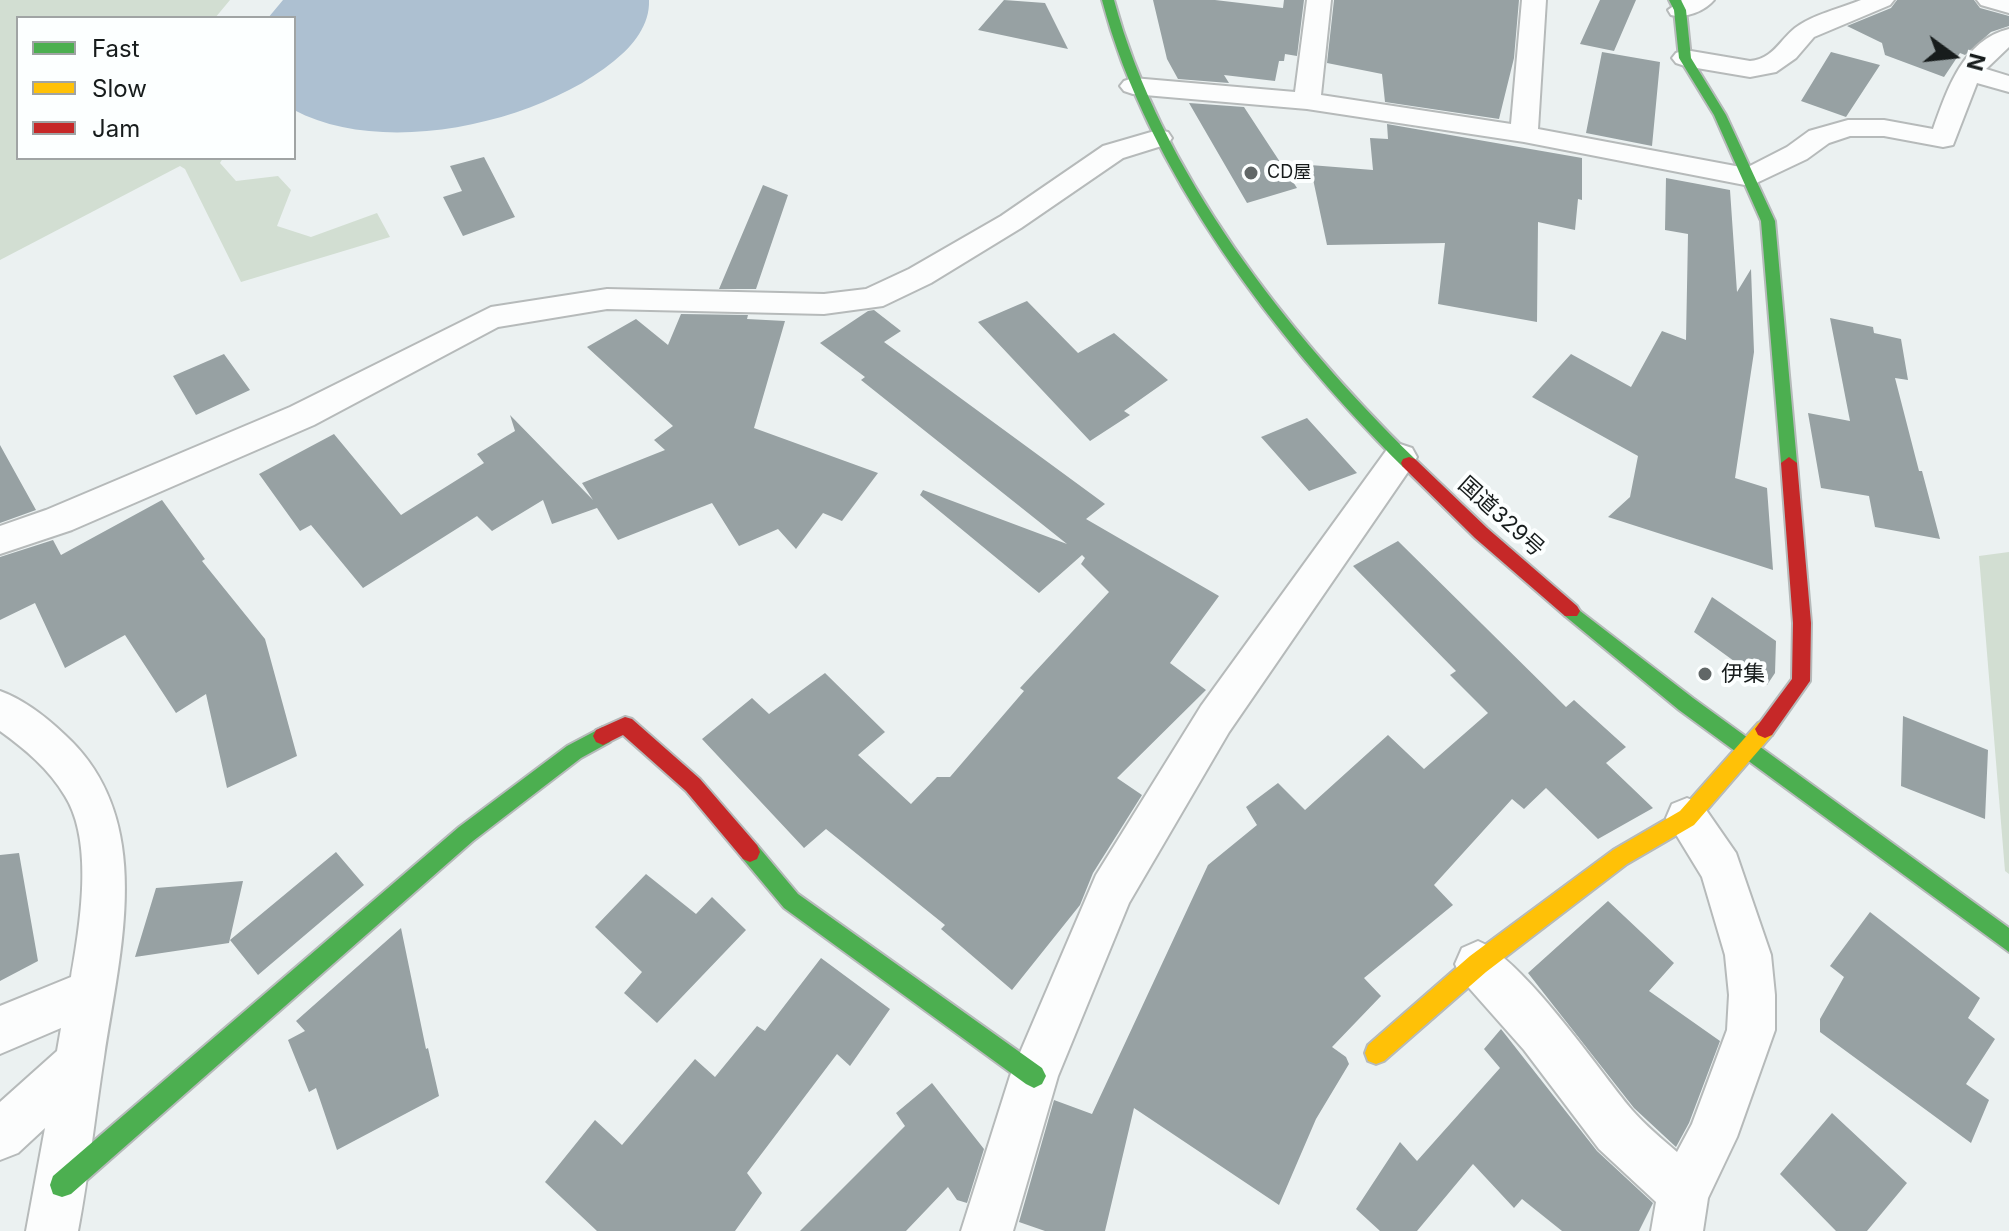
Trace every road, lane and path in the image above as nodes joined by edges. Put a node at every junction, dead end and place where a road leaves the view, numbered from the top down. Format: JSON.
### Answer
{"nodes":[{"id":1,"x":1108,"y":0,"type":"edge"},
{"id":2,"x":1319,"y":0,"type":"edge"},
{"id":3,"x":1534,"y":0,"type":"edge"},
{"id":4,"x":1882,"y":0,"type":"edge"},
{"id":5,"x":1989,"y":0,"type":"edge"},
{"id":6,"x":1686,"y":3,"type":"edge"},
{"id":7,"x":2009,"y":6,"type":"edge"},
{"id":8,"x":2009,"y":36,"type":"edge"},
{"id":9,"x":1685,"y":58,"type":"junction"},
{"id":10,"x":1968,"y":72,"type":"junction"},
{"id":11,"x":2009,"y":84,"type":"edge"},
{"id":12,"x":1133,"y":86,"type":"junction"},
{"id":13,"x":1307,"y":101,"type":"junction"},
{"id":14,"x":1524,"y":134,"type":"junction"},
{"id":15,"x":1158,"y":138,"type":"junction"},
{"id":16,"x":1750,"y":177,"type":"junction"},
{"id":17,"x":1400,"y":457,"type":"junction"},
{"id":18,"x":0,"y":540,"type":"edge"},
{"id":19,"x":0,"y":709,"type":"edge"},
{"id":20,"x":1748,"y":751,"type":"junction"},
{"id":21,"x":1687,"y":818,"type":"junction"},
{"id":22,"x":2009,"y":941,"type":"edge"},
{"id":23,"x":1478,"y":964,"type":"junction"},
{"id":24,"x":91,"y":992,"type":"junction"},
{"id":25,"x":0,"y":1030,"type":"edge"},
{"id":26,"x":1376,"y":1053,"type":"dead end"},
{"id":27,"x":79,"y":1064,"type":"junction"},
{"id":28,"x":1034,"y":1076,"type":"junction"},
{"id":29,"x":0,"y":1135,"type":"edge"},
{"id":30,"x":57,"y":1208,"type":"edge"},
{"id":31,"x":1680,"y":1212,"type":"edge"},
{"id":32,"x":987,"y":1231,"type":"edge"}],
"edges":[{"from":1,"to":12,"type":"main road","name":"国道329号"},
{"from":2,"to":13,"type":"street"},
{"from":3,"to":14,"type":"street"},
{"from":4,"to":9,"type":"street"},
{"from":5,"to":7,"type":"street"},
{"from":6,"to":9,"type":"main road"},
{"from":8,"to":10,"type":"street"},
{"from":9,"to":16,"type":"main road"},
{"from":10,"to":11,"type":"street"},
{"from":10,"to":16,"type":"street"},
{"from":12,"to":13,"type":"street"},
{"from":12,"to":15,"type":"main road","name":"国道329号"},
{"from":13,"to":14,"type":"street"},
{"from":14,"to":16,"type":"street"},
{"from":15,"to":17,"type":"main road","name":"国道329号"},
{"from":15,"to":18,"type":"street"},
{"from":16,"to":20,"type":"main road"},
{"from":17,"to":20,"type":"main road","name":"国道329号"},
{"from":17,"to":28,"type":"street"},
{"from":19,"to":24,"type":"street"},
{"from":20,"to":21,"type":"main road"},
{"from":20,"to":22,"type":"main road","name":"国道329号"},
{"from":21,"to":23,"type":"main road"},
{"from":21,"to":31,"type":"street"},
{"from":23,"to":26,"type":"main road"},
{"from":23,"to":31,"type":"street"},
{"from":24,"to":25,"type":"street"},
{"from":24,"to":27,"type":"street"},
{"from":27,"to":29,"type":"street"},
{"from":27,"to":30,"type":"street"},
{"from":28,"to":30,"type":"main road"},
{"from":28,"to":32,"type":"street"}]}
